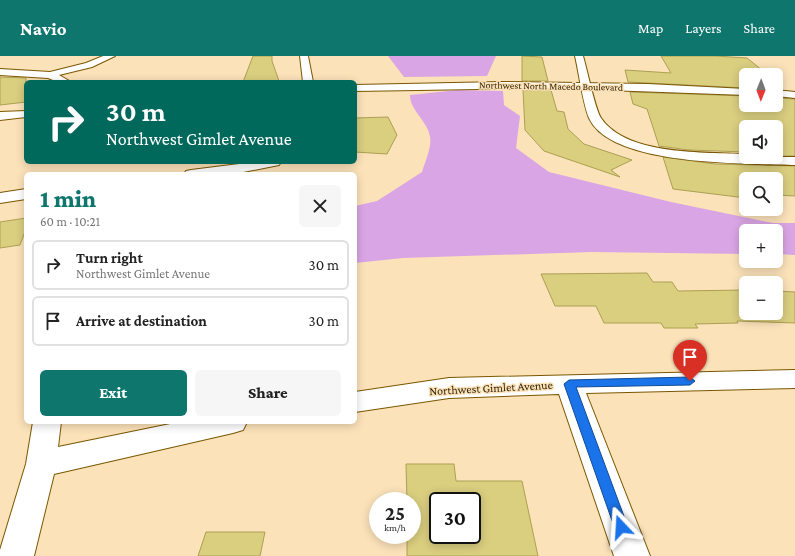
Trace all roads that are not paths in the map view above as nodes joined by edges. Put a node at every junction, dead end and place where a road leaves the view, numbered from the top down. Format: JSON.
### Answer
{"nodes":[{"id":1,"x":111,"y":56,"type":"edge"},
{"id":2,"x":304,"y":56,"type":"edge"},
{"id":3,"x":579,"y":56,"type":"edge"},
{"id":4,"x":0,"y":72,"type":"edge"},
{"id":5,"x":50,"y":75,"type":"junction"},
{"id":6,"x":61,"y":80,"type":"edge"},
{"id":7,"x":308,"y":80,"type":"edge"},
{"id":8,"x":588,"y":85,"type":"junction"},
{"id":9,"x":357,"y":88,"type":"edge"},
{"id":10,"x":739,"y":92,"type":"edge"},
{"id":11,"x":783,"y":93,"type":"edge"},
{"id":12,"x":795,"y":94,"type":"edge"},
{"id":13,"x":24,"y":114,"type":"edge"},
{"id":14,"x":0,"y":116,"type":"edge"},
{"id":15,"x":795,"y":161,"type":"edge"},
{"id":16,"x":265,"y":164,"type":"edge"},
{"id":17,"x":209,"y":172,"type":"edge"},
{"id":18,"x":24,"y":194,"type":"edge"},
{"id":19,"x":0,"y":198,"type":"edge"},
{"id":20,"x":795,"y":379,"type":"edge"},
{"id":21,"x":569,"y":384,"type":"junction"},
{"id":22,"x":357,"y":402,"type":"edge"},
{"id":23,"x":47,"y":424,"type":"edge"},
{"id":24,"x":224,"y":424,"type":"edge"},
{"id":25,"x":41,"y":464,"type":"junction"},
{"id":26,"x":16,"y":556,"type":"edge"},
{"id":27,"x":632,"y":556,"type":"edge"}],
"edges":[{"from":1,"to":5,"type":"street"},
{"from":2,"to":7,"type":"street"},
{"from":3,"to":8,"type":"street"},
{"from":4,"to":5,"type":"street"},
{"from":5,"to":6,"type":"street"},
{"from":8,"to":9,"type":"street","name":"Northwest North Macedo Boulevard"},
{"from":8,"to":10,"type":"street","name":"Northwest North Macedo Boulevard"},
{"from":8,"to":15,"type":"street"},
{"from":11,"to":12,"type":"street"},
{"from":13,"to":14,"type":"street"},
{"from":16,"to":17,"type":"street"},
{"from":18,"to":19,"type":"street"},
{"from":20,"to":21,"type":"street","name":"Northwest Gimlet Avenue"},
{"from":21,"to":22,"type":"street","name":"Northwest Gimlet Avenue"},
{"from":21,"to":27,"type":"street"},
{"from":23,"to":25,"type":"street"},
{"from":24,"to":25,"type":"street"},
{"from":25,"to":26,"type":"street"}]}
